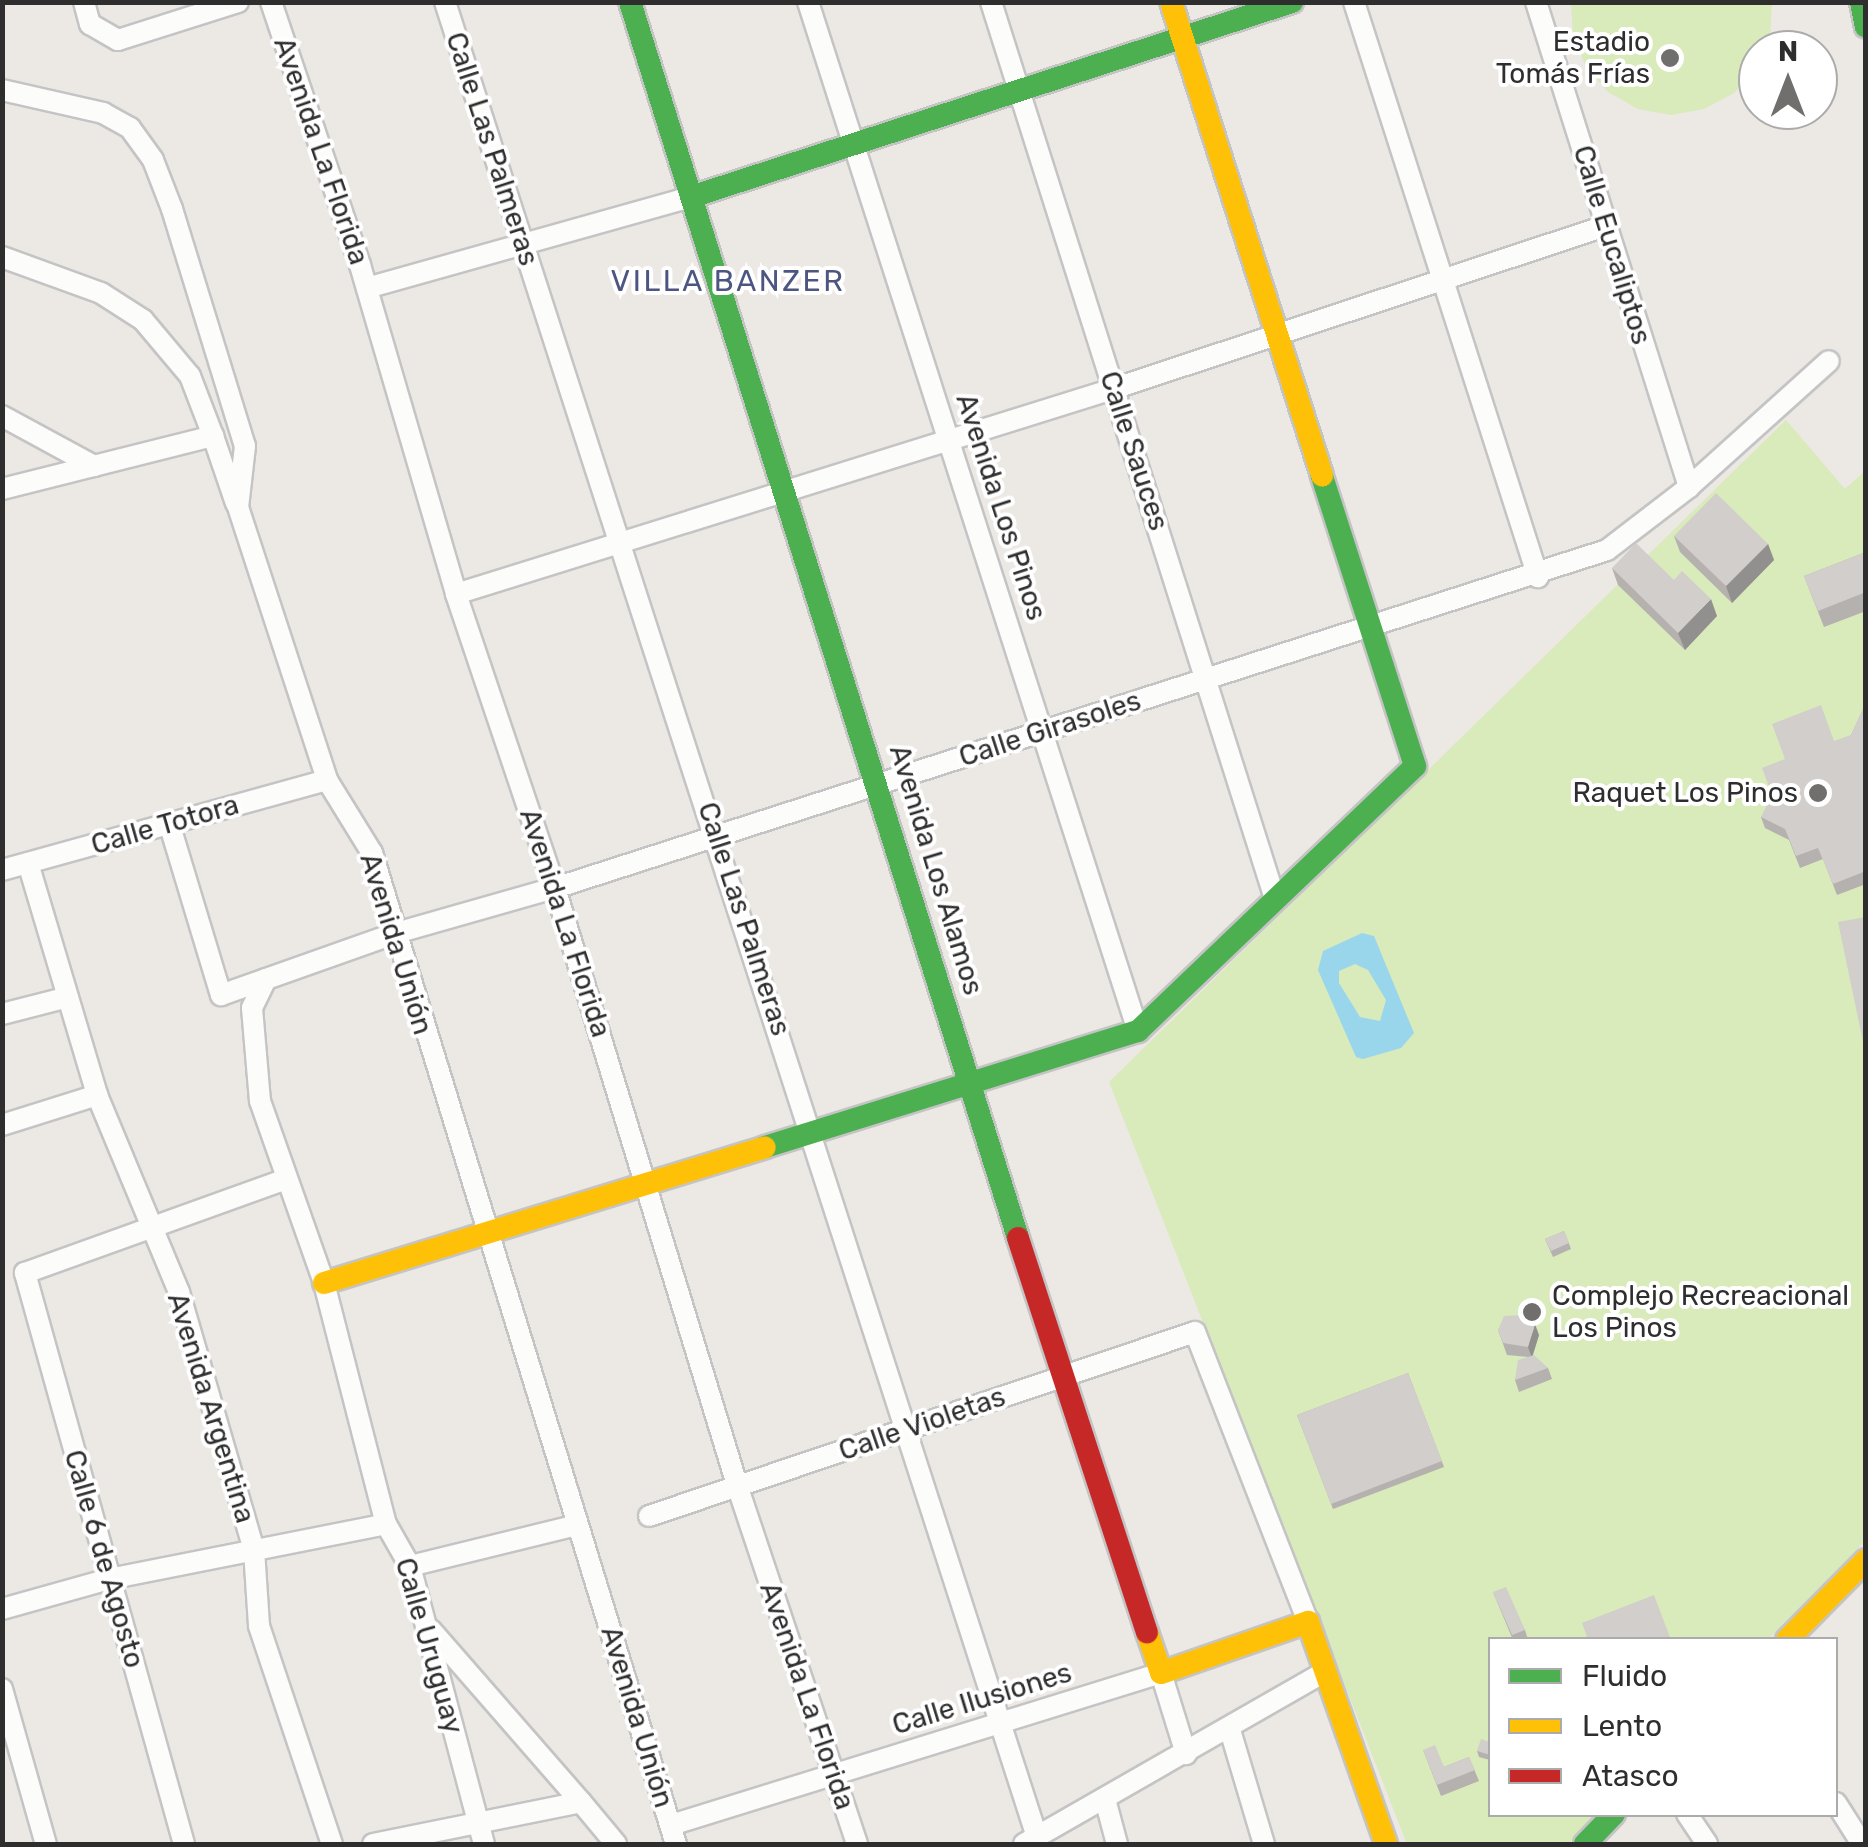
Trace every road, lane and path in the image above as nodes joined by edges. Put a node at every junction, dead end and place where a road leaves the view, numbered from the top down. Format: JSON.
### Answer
{"nodes":[{"id":1,"x":84,"y":2,"type":"edge"},
{"id":2,"x":238,"y":2,"type":"edge"},
{"id":3,"x":271,"y":2,"type":"edge"},
{"id":4,"x":445,"y":2,"type":"edge"},
{"id":5,"x":630,"y":2,"type":"edge"},
{"id":6,"x":808,"y":2,"type":"edge"},
{"id":7,"x":991,"y":2,"type":"edge"},
{"id":8,"x":1171,"y":2,"type":"edge"},
{"id":9,"x":1292,"y":2,"type":"edge"},
{"id":10,"x":1354,"y":2,"type":"edge"},
{"id":11,"x":1536,"y":2,"type":"edge"},
{"id":12,"x":1860,"y":2,"type":"edge"},
{"id":13,"x":1866,"y":26,"type":"edge"},
{"id":14,"x":1183,"y":38,"type":"junction"},
{"id":15,"x":2,"y":90,"type":"edge"},
{"id":16,"x":1020,"y":90,"type":"junction"},
{"id":17,"x":851,"y":145,"type":"junction"},
{"id":18,"x":691,"y":197,"type":"junction"},
{"id":19,"x":1605,"y":226,"type":"junction"},
{"id":20,"x":521,"y":241,"type":"junction"},
{"id":21,"x":2,"y":257,"type":"edge"},
{"id":22,"x":1444,"y":282,"type":"junction"},
{"id":23,"x":367,"y":288,"type":"junction"},
{"id":24,"x":1276,"y":334,"type":"junction"},
{"id":25,"x":1829,"y":361,"type":"dead end"},
{"id":26,"x":1114,"y":389,"type":"junction"},
{"id":27,"x":2,"y":416,"type":"edge"},
{"id":28,"x":213,"y":436,"type":"junction"},
{"id":29,"x":947,"y":441,"type":"junction"},
{"id":30,"x":94,"y":466,"type":"junction"},
{"id":31,"x":1689,"y":487,"type":"junction"},
{"id":32,"x":2,"y":489,"type":"edge"},
{"id":33,"x":786,"y":491,"type":"junction"},
{"id":34,"x":235,"y":500,"type":"junction"},
{"id":35,"x":624,"y":542,"type":"junction"},
{"id":36,"x":1538,"y":577,"type":"junction"},
{"id":37,"x":456,"y":594,"type":"junction"},
{"id":38,"x":1372,"y":625,"type":"junction"},
{"id":39,"x":1208,"y":678,"type":"junction"},
{"id":40,"x":1044,"y":732,"type":"junction"},
{"id":41,"x":327,"y":780,"type":"junction"},
{"id":42,"x":878,"y":784,"type":"junction"},
{"id":43,"x":169,"y":823,"type":"junction"},
{"id":44,"x":718,"y":836,"type":"junction"},
{"id":45,"x":28,"y":863,"type":"junction"},
{"id":46,"x":2,"y":870,"type":"edge"},
{"id":47,"x":556,"y":888,"type":"junction"},
{"id":48,"x":1275,"y":900,"type":"junction"},
{"id":49,"x":392,"y":934,"type":"junction"},
{"id":50,"x":266,"y":979,"type":"junction"},
{"id":51,"x":68,"y":998,"type":"junction"},
{"id":52,"x":2,"y":1014,"type":"edge"},
{"id":53,"x":1138,"y":1031,"type":"junction"},
{"id":54,"x":970,"y":1079,"type":"junction"},
{"id":55,"x":97,"y":1095,"type":"junction"},
{"id":56,"x":2,"y":1125,"type":"edge"},
{"id":57,"x":813,"y":1134,"type":"junction"},
{"id":58,"x":283,"y":1180,"type":"junction"},
{"id":59,"x":648,"y":1186,"type":"junction"},
{"id":60,"x":146,"y":1226,"type":"junction"},
{"id":61,"x":485,"y":1234,"type":"junction"},
{"id":62,"x":324,"y":1283,"type":"junction"},
{"id":63,"x":1061,"y":1377,"type":"junction"},
{"id":64,"x":907,"y":1429,"type":"junction"},
{"id":65,"x":738,"y":1488,"type":"junction"},
{"id":66,"x":649,"y":1516,"type":"dead end"},
{"id":67,"x":386,"y":1524,"type":"junction"},
{"id":68,"x":577,"y":1525,"type":"junction"},
{"id":69,"x":254,"y":1550,"type":"junction"},
{"id":70,"x":1866,"y":1560,"type":"edge"},
{"id":71,"x":410,"y":1566,"type":"junction"},
{"id":72,"x":109,"y":1579,"type":"junction"},
{"id":73,"x":2,"y":1609,"type":"edge"},
{"id":74,"x":1308,"y":1622,"type":"junction"},
{"id":75,"x":430,"y":1629,"type":"junction"},
{"id":76,"x":1790,"y":1637,"type":"edge"},
{"id":77,"x":1326,"y":1672,"type":"junction"},
{"id":78,"x":1161,"y":1673,"type":"junction"},
{"id":79,"x":2,"y":1689,"type":"edge"},
{"id":80,"x":1001,"y":1725,"type":"junction"},
{"id":81,"x":1230,"y":1730,"type":"junction"},
{"id":82,"x":1186,"y":1754,"type":"junction"},
{"id":83,"x":834,"y":1776,"type":"junction"},
{"id":84,"x":1105,"y":1799,"type":"junction"},
{"id":85,"x":581,"y":1802,"type":"junction"},
{"id":86,"x":1838,"y":1806,"type":"edge"},
{"id":87,"x":1611,"y":1817,"type":"edge"},
{"id":88,"x":1689,"y":1817,"type":"edge"},
{"id":89,"x":476,"y":1818,"type":"junction"},
{"id":90,"x":673,"y":1835,"type":"edge"},
{"id":91,"x":1030,"y":1841,"type":"edge"},
{"id":92,"x":46,"y":1844,"type":"edge"},
{"id":93,"x":184,"y":1844,"type":"edge"},
{"id":94,"x":332,"y":1844,"type":"edge"},
{"id":95,"x":372,"y":1844,"type":"edge"},
{"id":96,"x":484,"y":1844,"type":"edge"},
{"id":97,"x":616,"y":1844,"type":"edge"},
{"id":98,"x":857,"y":1844,"type":"edge"},
{"id":99,"x":1117,"y":1844,"type":"edge"},
{"id":100,"x":1264,"y":1844,"type":"edge"},
{"id":101,"x":1386,"y":1844,"type":"edge"},
{"id":102,"x":1585,"y":1844,"type":"edge"},
{"id":103,"x":1706,"y":1844,"type":"edge"},
{"id":104,"x":1862,"y":1844,"type":"edge"}],
"edges":[{"from":1,"to":2,"type":"street"},
{"from":3,"to":23,"type":"street","name":"Avenida La Florida"},
{"from":4,"to":20,"type":"street","name":"Calle Las Palmeras"},
{"from":5,"to":18,"type":"street","name":"Avenida Los Alamos"},
{"from":6,"to":17,"type":"street","name":"Avenida Los Pinos"},
{"from":7,"to":16,"type":"street","name":"Calle Sauces"},
{"from":8,"to":14,"type":"street"},
{"from":9,"to":14,"type":"street"},
{"from":10,"to":22,"type":"street"},
{"from":11,"to":19,"type":"street","name":"Calle Eucaliptos"},
{"from":12,"to":13,"type":"street"},
{"from":14,"to":16,"type":"street"},
{"from":14,"to":24,"type":"street"},
{"from":15,"to":34,"type":"street","name":"Avenida Unión"},
{"from":16,"to":17,"type":"street"},
{"from":16,"to":26,"type":"street","name":"Calle Sauces"},
{"from":17,"to":18,"type":"street"},
{"from":17,"to":29,"type":"street","name":"Avenida Los Pinos"},
{"from":18,"to":20,"type":"street"},
{"from":18,"to":33,"type":"street","name":"Avenida Los Alamos"},
{"from":19,"to":22,"type":"street"},
{"from":19,"to":31,"type":"street","name":"Calle Eucaliptos"},
{"from":20,"to":23,"type":"street"},
{"from":20,"to":35,"type":"street","name":"Calle Las Palmeras"},
{"from":21,"to":28,"type":"street"},
{"from":22,"to":24,"type":"street"},
{"from":22,"to":36,"type":"street"},
{"from":23,"to":37,"type":"street","name":"Avenida La Florida"},
{"from":24,"to":26,"type":"street"},
{"from":24,"to":38,"type":"street"},
{"from":25,"to":31,"type":"street","name":"Calle Girasoles"},
{"from":26,"to":29,"type":"street"},
{"from":26,"to":39,"type":"street","name":"Calle Sauces"},
{"from":27,"to":30,"type":"street"},
{"from":28,"to":30,"type":"street"},
{"from":28,"to":34,"type":"street"},
{"from":29,"to":33,"type":"street"},
{"from":29,"to":40,"type":"street","name":"Avenida Los Pinos"},
{"from":30,"to":32,"type":"street"},
{"from":31,"to":36,"type":"street","name":"Calle Girasoles"},
{"from":33,"to":35,"type":"street"},
{"from":33,"to":42,"type":"street","name":"Avenida Los Alamos"},
{"from":34,"to":41,"type":"street","name":"Avenida Unión"},
{"from":35,"to":37,"type":"street"},
{"from":35,"to":44,"type":"street","name":"Calle Las Palmeras"},
{"from":36,"to":38,"type":"street","name":"Calle Girasoles"},
{"from":37,"to":47,"type":"street","name":"Avenida La Florida"},
{"from":38,"to":39,"type":"street","name":"Calle Girasoles"},
{"from":38,"to":48,"type":"street"},
{"from":39,"to":40,"type":"street","name":"Calle Girasoles"},
{"from":39,"to":48,"type":"street","name":"Calle Sauces"},
{"from":40,"to":42,"type":"street","name":"Calle Girasoles"},
{"from":40,"to":53,"type":"street","name":"Avenida Los Pinos"},
{"from":41,"to":43,"type":"street","name":"Calle Totora"},
{"from":41,"to":49,"type":"street","name":"Avenida Unión"},
{"from":42,"to":44,"type":"street","name":"Calle Girasoles"},
{"from":42,"to":54,"type":"street","name":"Avenida Los Alamos"},
{"from":43,"to":45,"type":"street","name":"Calle Totora"},
{"from":43,"to":50,"type":"street","name":"Calle Girasoles"},
{"from":44,"to":47,"type":"street","name":"Calle Girasoles"},
{"from":44,"to":57,"type":"street","name":"Calle Las Palmeras"},
{"from":45,"to":46,"type":"street","name":"Calle Totora"},
{"from":45,"to":51,"type":"street","name":"Avenida Argentina"},
{"from":47,"to":49,"type":"street","name":"Calle Girasoles"},
{"from":47,"to":59,"type":"street","name":"Avenida La Florida"},
{"from":48,"to":53,"type":"street"},
{"from":49,"to":50,"type":"street","name":"Calle Girasoles"},
{"from":49,"to":61,"type":"street","name":"Avenida Unión"},
{"from":50,"to":58,"type":"street"},
{"from":51,"to":52,"type":"street"},
{"from":51,"to":55,"type":"street","name":"Avenida Argentina"},
{"from":53,"to":54,"type":"street"},
{"from":54,"to":57,"type":"street"},
{"from":54,"to":63,"type":"street","name":"Avenida Los Alamos"},
{"from":55,"to":56,"type":"street"},
{"from":55,"to":60,"type":"street","name":"Avenida Argentina"},
{"from":57,"to":59,"type":"street"},
{"from":57,"to":64,"type":"street","name":"Calle Las Palmeras"},
{"from":58,"to":60,"type":"street"},
{"from":58,"to":62,"type":"street"},
{"from":59,"to":61,"type":"street"},
{"from":59,"to":65,"type":"street","name":"Avenida La Florida"},
{"from":60,"to":69,"type":"street","name":"Avenida Argentina"},
{"from":60,"to":72,"type":"street","name":"Calle 6 de Agosto"},
{"from":61,"to":62,"type":"street"},
{"from":61,"to":68,"type":"street","name":"Avenida Unión"},
{"from":62,"to":67,"type":"street"},
{"from":63,"to":64,"type":"street","name":"Calle Violetas"},
{"from":63,"to":74,"type":"street","name":"Calle Violetas"},
{"from":63,"to":78,"type":"street","name":"Avenida Los Alamos"},
{"from":64,"to":65,"type":"street","name":"Calle Violetas"},
{"from":64,"to":80,"type":"street","name":"Calle Las Palmeras"},
{"from":65,"to":66,"type":"street","name":"Calle Violetas"},
{"from":65,"to":83,"type":"street","name":"Avenida La Florida"},
{"from":67,"to":69,"type":"street","name":"Calle Uruguay"},
{"from":67,"to":71,"type":"street","name":"Calle Uruguay"},
{"from":68,"to":71,"type":"street"},
{"from":68,"to":90,"type":"street","name":"Avenida Unión"},
{"from":69,"to":72,"type":"street","name":"Calle Uruguay"},
{"from":69,"to":94,"type":"street","name":"Avenida Argentina"},
{"from":70,"to":76,"type":"street"},
{"from":71,"to":75,"type":"street","name":"Calle Uruguay"},
{"from":72,"to":73,"type":"street","name":"Calle Uruguay"},
{"from":72,"to":93,"type":"street","name":"Calle 6 de Agosto"},
{"from":74,"to":77,"type":"street"},
{"from":74,"to":78,"type":"street","name":"Calle Ilusiones"},
{"from":75,"to":85,"type":"street"},
{"from":75,"to":89,"type":"street","name":"Calle Uruguay"},
{"from":77,"to":81,"type":"street"},
{"from":77,"to":101,"type":"street"},
{"from":78,"to":80,"type":"street","name":"Calle Ilusiones"},
{"from":78,"to":82,"type":"street","name":"Avenida Los Alamos"},
{"from":79,"to":92,"type":"street"},
{"from":80,"to":83,"type":"street","name":"Calle Ilusiones"},
{"from":80,"to":91,"type":"street","name":"Calle Las Palmeras"},
{"from":81,"to":82,"type":"street"},
{"from":81,"to":100,"type":"street"},
{"from":82,"to":84,"type":"street"},
{"from":83,"to":90,"type":"street","name":"Calle Ilusiones"},
{"from":83,"to":98,"type":"street","name":"Avenida La Florida"},
{"from":84,"to":91,"type":"street"},
{"from":84,"to":99,"type":"street"},
{"from":85,"to":89,"type":"street"},
{"from":85,"to":97,"type":"street"},
{"from":86,"to":104,"type":"street"},
{"from":87,"to":102,"type":"street"},
{"from":88,"to":103,"type":"street"},
{"from":89,"to":95,"type":"street"},
{"from":89,"to":96,"type":"street","name":"Calle Uruguay"}]}
